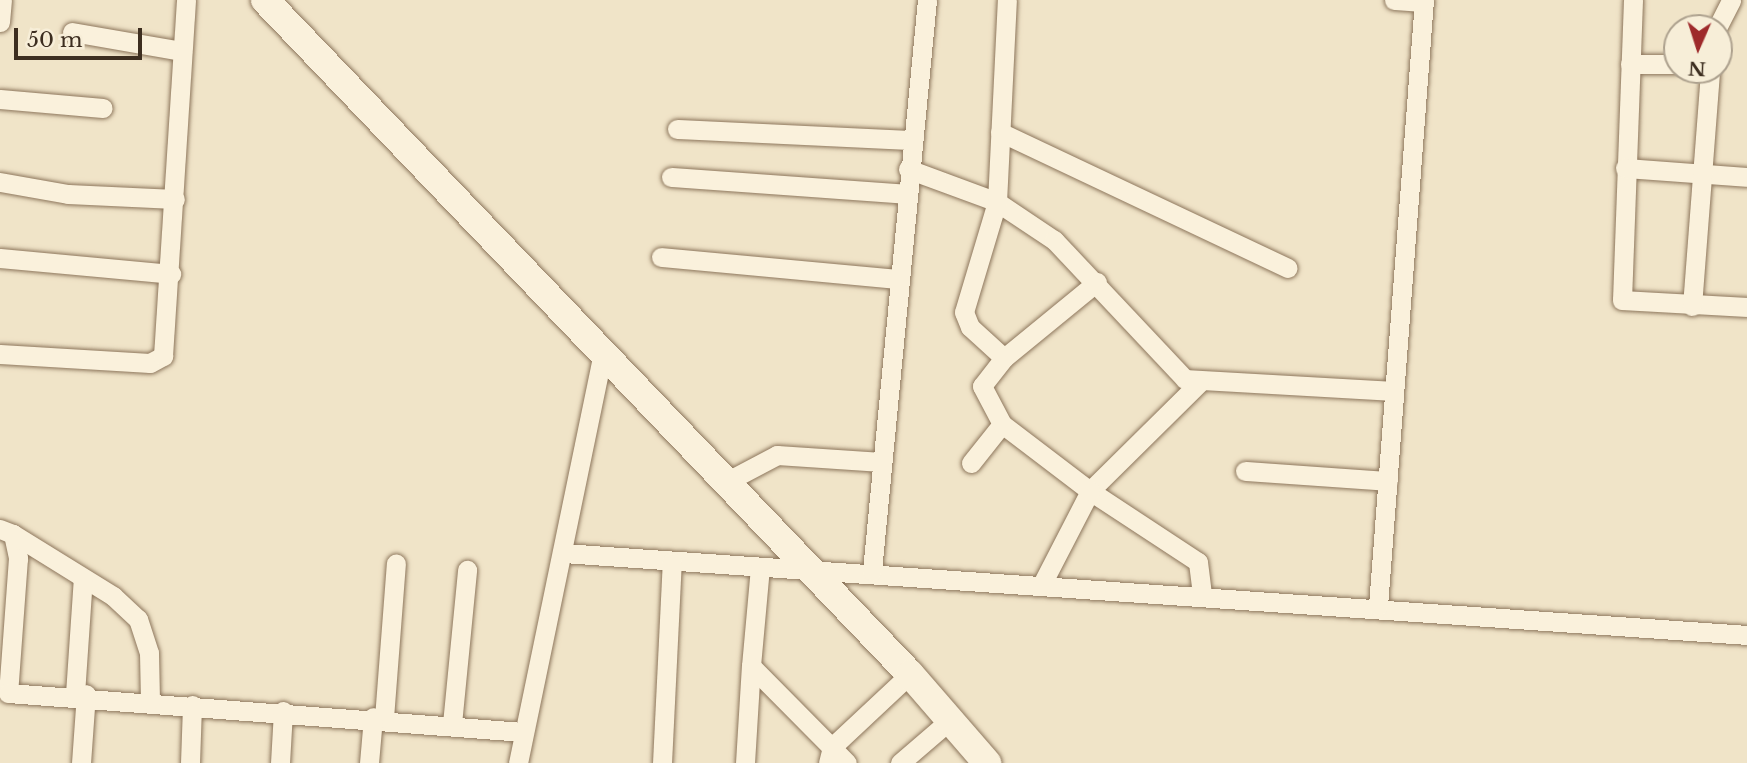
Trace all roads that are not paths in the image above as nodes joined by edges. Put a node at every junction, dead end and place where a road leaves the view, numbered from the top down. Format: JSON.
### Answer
{"nodes":[{"id":1,"x":2,"y":0,"type":"edge"},
{"id":2,"x":187,"y":0,"type":"edge"},
{"id":3,"x":265,"y":0,"type":"edge"},
{"id":4,"x":927,"y":0,"type":"edge"},
{"id":5,"x":1007,"y":0,"type":"edge"},
{"id":6,"x":1394,"y":0,"type":"edge"},
{"id":7,"x":1633,"y":0,"type":"edge"},
{"id":8,"x":1424,"y":1,"type":"edge"},
{"id":9,"x":0,"y":22,"type":"edge"},
{"id":10,"x":72,"y":32,"type":"dead end"},
{"id":11,"x":183,"y":51,"type":"junction"},
{"id":12,"x":1630,"y":64,"type":"junction"},
{"id":13,"x":1663,"y":64,"type":"edge"},
{"id":14,"x":1708,"y":84,"type":"edge"},
{"id":15,"x":0,"y":99,"type":"edge"},
{"id":16,"x":103,"y":108,"type":"dead end"},
{"id":17,"x":677,"y":128,"type":"dead end"},
{"id":18,"x":1000,"y":132,"type":"junction"},
{"id":19,"x":911,"y":140,"type":"junction"},
{"id":20,"x":1625,"y":168,"type":"junction"},
{"id":21,"x":908,"y":169,"type":"junction"},
{"id":22,"x":1698,"y":174,"type":"junction"},
{"id":23,"x":671,"y":177,"type":"dead end"},
{"id":24,"x":1747,"y":177,"type":"edge"},
{"id":25,"x":0,"y":182,"type":"edge"},
{"id":26,"x":906,"y":194,"type":"junction"},
{"id":27,"x":175,"y":199,"type":"junction"},
{"id":28,"x":997,"y":202,"type":"junction"},
{"id":29,"x":661,"y":257,"type":"dead end"},
{"id":30,"x":0,"y":258,"type":"edge"},
{"id":31,"x":1288,"y":268,"type":"dead end"},
{"id":32,"x":171,"y":274,"type":"junction"},
{"id":33,"x":899,"y":279,"type":"junction"},
{"id":34,"x":1097,"y":282,"type":"junction"},
{"id":35,"x":1692,"y":306,"type":"junction"},
{"id":36,"x":1747,"y":307,"type":"edge"},
{"id":37,"x":0,"y":354,"type":"edge"},
{"id":38,"x":602,"y":358,"type":"junction"},
{"id":39,"x":1004,"y":358,"type":"junction"},
{"id":40,"x":1199,"y":383,"type":"junction"},
{"id":41,"x":1394,"y":391,"type":"junction"},
{"id":42,"x":1002,"y":424,"type":"junction"},
{"id":43,"x":882,"y":463,"type":"junction"},
{"id":44,"x":971,"y":463,"type":"dead end"},
{"id":45,"x":1245,"y":471,"type":"dead end"},
{"id":46,"x":1388,"y":481,"type":"junction"},
{"id":47,"x":724,"y":483,"type":"junction"},
{"id":48,"x":1090,"y":491,"type":"junction"},
{"id":49,"x":6,"y":532,"type":"edge"},
{"id":50,"x":563,"y":553,"type":"junction"},
{"id":51,"x":672,"y":562,"type":"junction"},
{"id":52,"x":396,"y":563,"type":"dead end"},
{"id":53,"x":760,"y":566,"type":"junction"},
{"id":54,"x":805,"y":567,"type":"junction"},
{"id":55,"x":467,"y":570,"type":"dead end"},
{"id":56,"x":872,"y":571,"type":"junction"},
{"id":57,"x":83,"y":578,"type":"junction"},
{"id":58,"x":1041,"y":586,"type":"junction"},
{"id":59,"x":1202,"y":593,"type":"junction"},
{"id":60,"x":1378,"y":606,"type":"junction"},
{"id":61,"x":1747,"y":635,"type":"edge"},
{"id":62,"x":751,"y":666,"type":"junction"},
{"id":63,"x":910,"y":674,"type":"junction"},
{"id":64,"x":4,"y":693,"type":"edge"},
{"id":65,"x":80,"y":694,"type":"junction"},
{"id":66,"x":150,"y":700,"type":"junction"},
{"id":67,"x":192,"y":705,"type":"junction"},
{"id":68,"x":283,"y":711,"type":"junction"},
{"id":69,"x":379,"y":717,"type":"junction"},
{"id":70,"x":950,"y":720,"type":"junction"},
{"id":71,"x":452,"y":724,"type":"junction"},
{"id":72,"x":523,"y":732,"type":"junction"},
{"id":73,"x":830,"y":755,"type":"edge"},
{"id":74,"x":81,"y":763,"type":"edge"},
{"id":75,"x":190,"y":763,"type":"edge"},
{"id":76,"x":280,"y":763,"type":"edge"},
{"id":77,"x":369,"y":763,"type":"edge"},
{"id":78,"x":518,"y":763,"type":"edge"},
{"id":79,"x":662,"y":763,"type":"edge"},
{"id":80,"x":746,"y":763,"type":"edge"},
{"id":81,"x":847,"y":763,"type":"edge"},
{"id":82,"x":900,"y":763,"type":"edge"},
{"id":83,"x":987,"y":763,"type":"edge"}],
"edges":[{"from":1,"to":9,"type":"street"},
{"from":2,"to":11,"type":"street"},
{"from":3,"to":38,"type":"street"},
{"from":4,"to":19,"type":"street"},
{"from":5,"to":18,"type":"street"},
{"from":6,"to":8,"type":"street"},
{"from":7,"to":12,"type":"street"},
{"from":8,"to":41,"type":"street"},
{"from":10,"to":11,"type":"street"},
{"from":11,"to":27,"type":"street"},
{"from":12,"to":13,"type":"street"},
{"from":12,"to":20,"type":"street"},
{"from":14,"to":22,"type":"street"},
{"from":15,"to":16,"type":"street"},
{"from":17,"to":19,"type":"street"},
{"from":18,"to":28,"type":"street"},
{"from":18,"to":31,"type":"street"},
{"from":19,"to":21,"type":"street"},
{"from":20,"to":22,"type":"street"},
{"from":20,"to":35,"type":"street"},
{"from":21,"to":26,"type":"street"},
{"from":21,"to":28,"type":"street"},
{"from":22,"to":24,"type":"street"},
{"from":22,"to":35,"type":"street"},
{"from":23,"to":26,"type":"street"},
{"from":25,"to":27,"type":"street"},
{"from":26,"to":33,"type":"street"},
{"from":27,"to":32,"type":"street"},
{"from":28,"to":34,"type":"street"},
{"from":28,"to":39,"type":"street"},
{"from":29,"to":33,"type":"street"},
{"from":30,"to":32,"type":"street"},
{"from":32,"to":37,"type":"street"},
{"from":33,"to":43,"type":"street"},
{"from":34,"to":39,"type":"street"},
{"from":34,"to":40,"type":"street"},
{"from":35,"to":36,"type":"street"},
{"from":38,"to":47,"type":"street"},
{"from":38,"to":50,"type":"street"},
{"from":39,"to":42,"type":"street"},
{"from":40,"to":41,"type":"street"},
{"from":40,"to":48,"type":"street"},
{"from":41,"to":46,"type":"street"},
{"from":42,"to":44,"type":"street"},
{"from":42,"to":48,"type":"street"},
{"from":43,"to":47,"type":"street"},
{"from":43,"to":56,"type":"street"},
{"from":45,"to":46,"type":"street"},
{"from":46,"to":60,"type":"street"},
{"from":47,"to":54,"type":"street"},
{"from":48,"to":58,"type":"street"},
{"from":48,"to":59,"type":"street"},
{"from":49,"to":57,"type":"street"},
{"from":49,"to":64,"type":"street"},
{"from":50,"to":51,"type":"street"},
{"from":50,"to":72,"type":"street"},
{"from":51,"to":53,"type":"street"},
{"from":51,"to":79,"type":"street"},
{"from":52,"to":69,"type":"street"},
{"from":53,"to":54,"type":"street"},
{"from":53,"to":62,"type":"street"},
{"from":54,"to":56,"type":"street"},
{"from":54,"to":63,"type":"street"},
{"from":55,"to":71,"type":"street"},
{"from":56,"to":58,"type":"street"},
{"from":57,"to":65,"type":"street"},
{"from":57,"to":66,"type":"street"},
{"from":58,"to":59,"type":"street"},
{"from":59,"to":60,"type":"street"},
{"from":60,"to":61,"type":"street"},
{"from":62,"to":73,"type":"street"},
{"from":62,"to":80,"type":"street"},
{"from":63,"to":70,"type":"street"},
{"from":63,"to":73,"type":"street"},
{"from":64,"to":65,"type":"street"},
{"from":65,"to":66,"type":"street"},
{"from":65,"to":74,"type":"street"},
{"from":66,"to":67,"type":"street"},
{"from":67,"to":68,"type":"street"},
{"from":67,"to":75,"type":"street"},
{"from":68,"to":69,"type":"street"},
{"from":68,"to":76,"type":"street"},
{"from":69,"to":71,"type":"street"},
{"from":69,"to":77,"type":"street"},
{"from":70,"to":82,"type":"street"},
{"from":70,"to":83,"type":"street"},
{"from":71,"to":72,"type":"street"},
{"from":72,"to":78,"type":"street"},
{"from":73,"to":81,"type":"street"}]}
